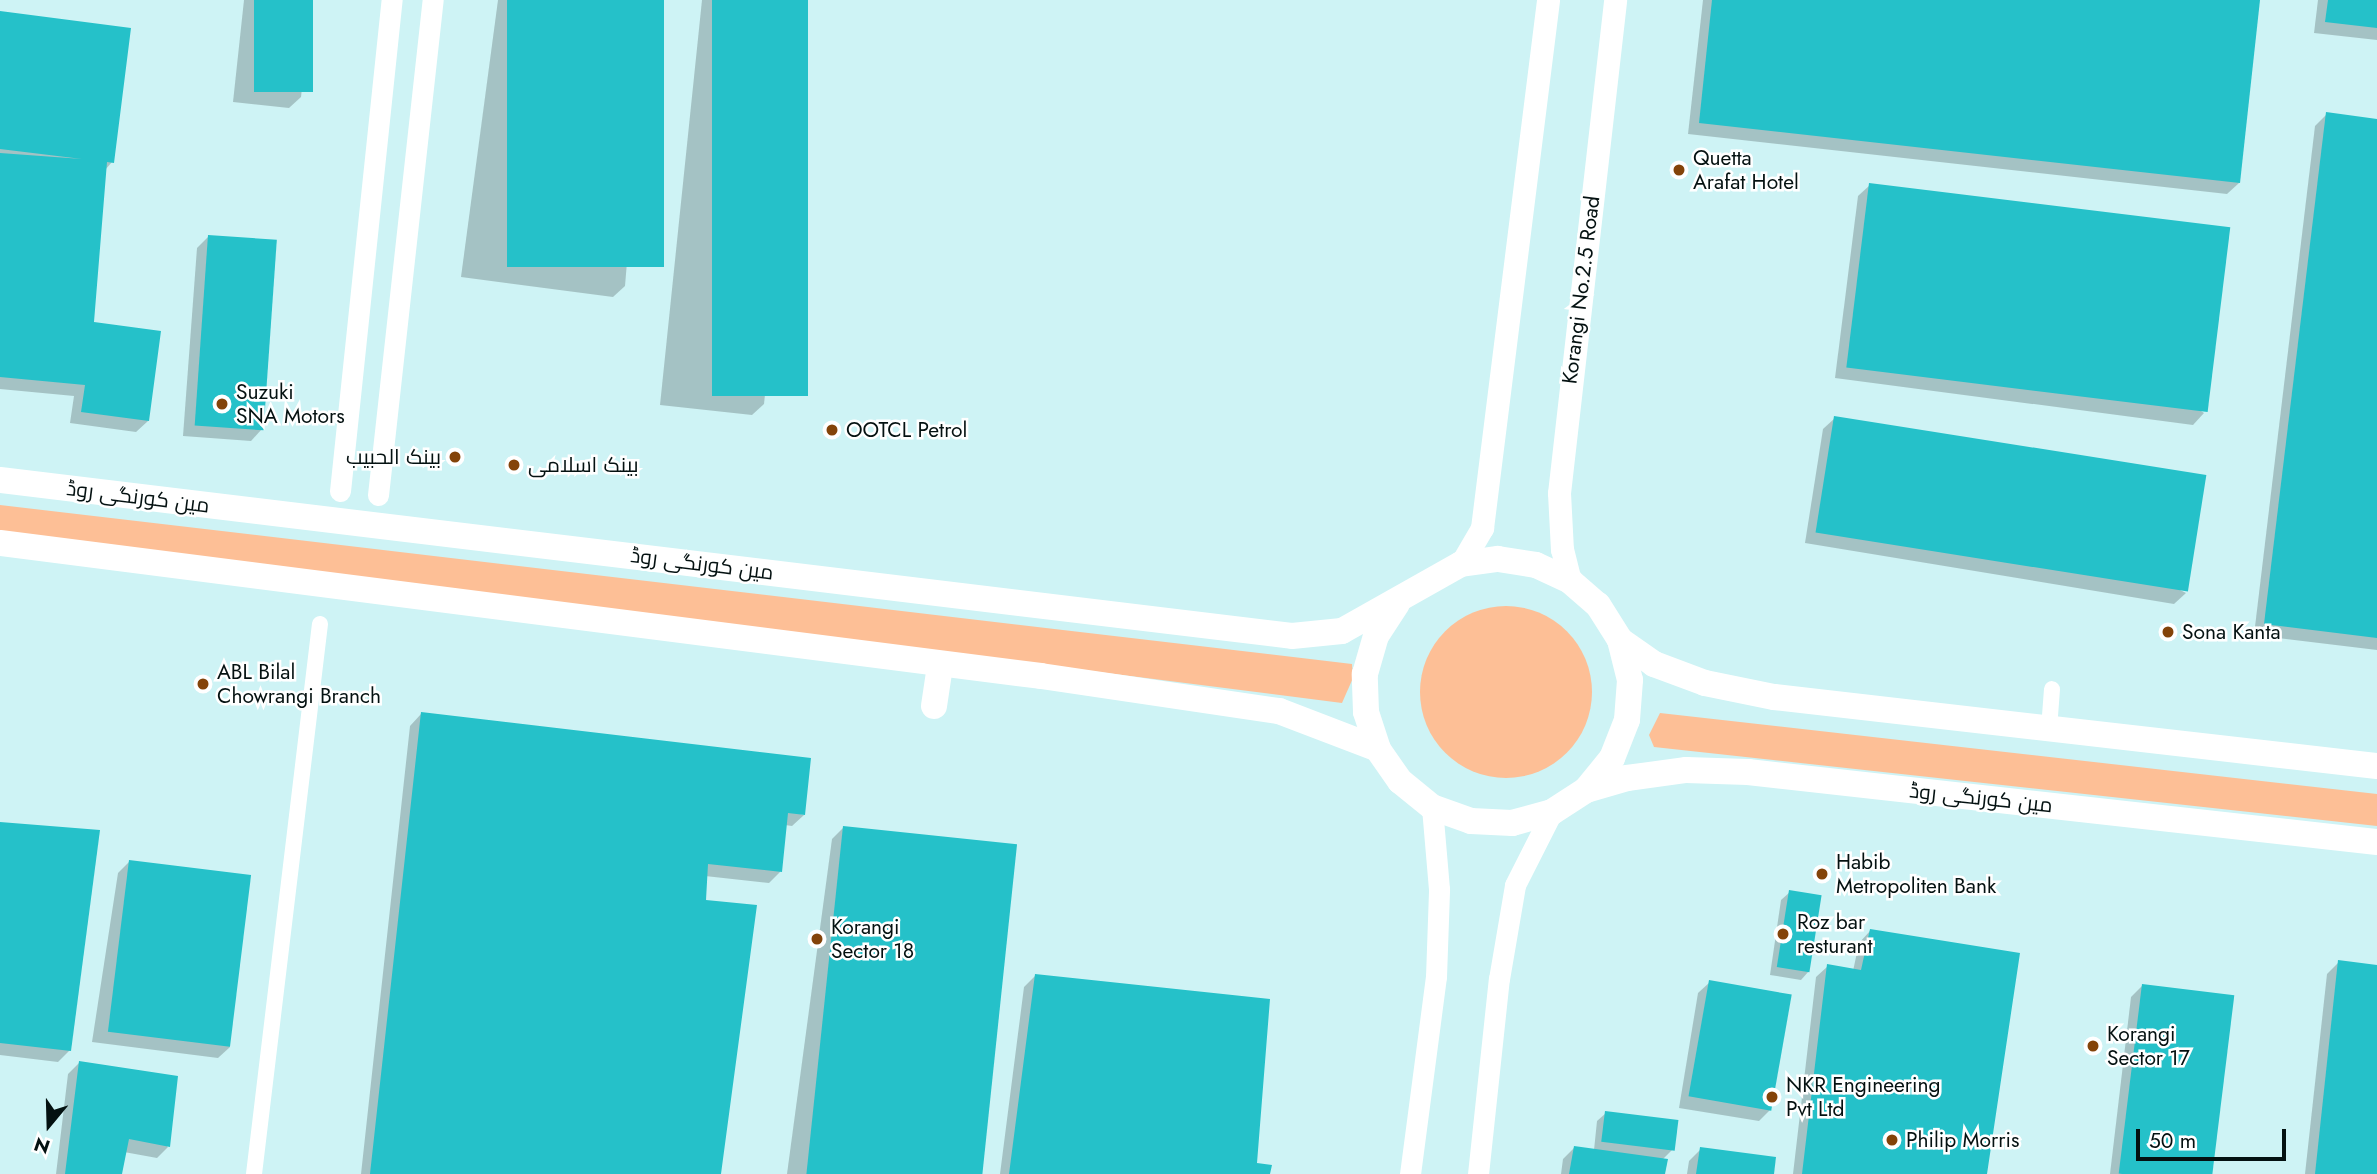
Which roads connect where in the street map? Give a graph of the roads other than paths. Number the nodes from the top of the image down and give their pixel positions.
1 (391, 0) edge
2 (433, 0) edge
3 (1548, 0) edge
4 (1615, 0) edge
5 (0, 480) edge
6 (340, 491) dead end
7 (378, 495) dead end
8 (0, 543) edge
9 (1461, 564) junction
10 (1570, 580) junction
11 (1397, 604) junction
12 (320, 624) dead end
13 (1620, 640) junction
14 (940, 666) junction
15 (2052, 689) dead end
16 (934, 706) dead end
17 (2049, 729) junction
18 (1378, 749) junction
19 (2377, 766) edge
20 (1586, 790) junction
21 (1432, 807) junction
22 (1552, 812) junction
23 (2377, 842) edge
24 (254, 1174) edge
25 (1410, 1174) edge
26 (1478, 1174) edge

1 - 6 street
2 - 7 street
3 - 9 main road
4 - 10 main road, Korangi No.2.5 Road
5 - 11 main road, مین کورنگی روڈ
8 - 14 main road
9 - 10 main road
9 - 11 main road, مین کورنگی روڈ
10 - 13 main road
11 - 18 main road
12 - 24 street
13 - 17 main road
13 - 20 main road
14 - 16 main road
14 - 18 main road
15 - 17 street
17 - 19 main road
18 - 21 main road
20 - 22 main road
20 - 23 main road, مین کورنگی روڈ
21 - 22 main road
21 - 25 street
22 - 26 street

